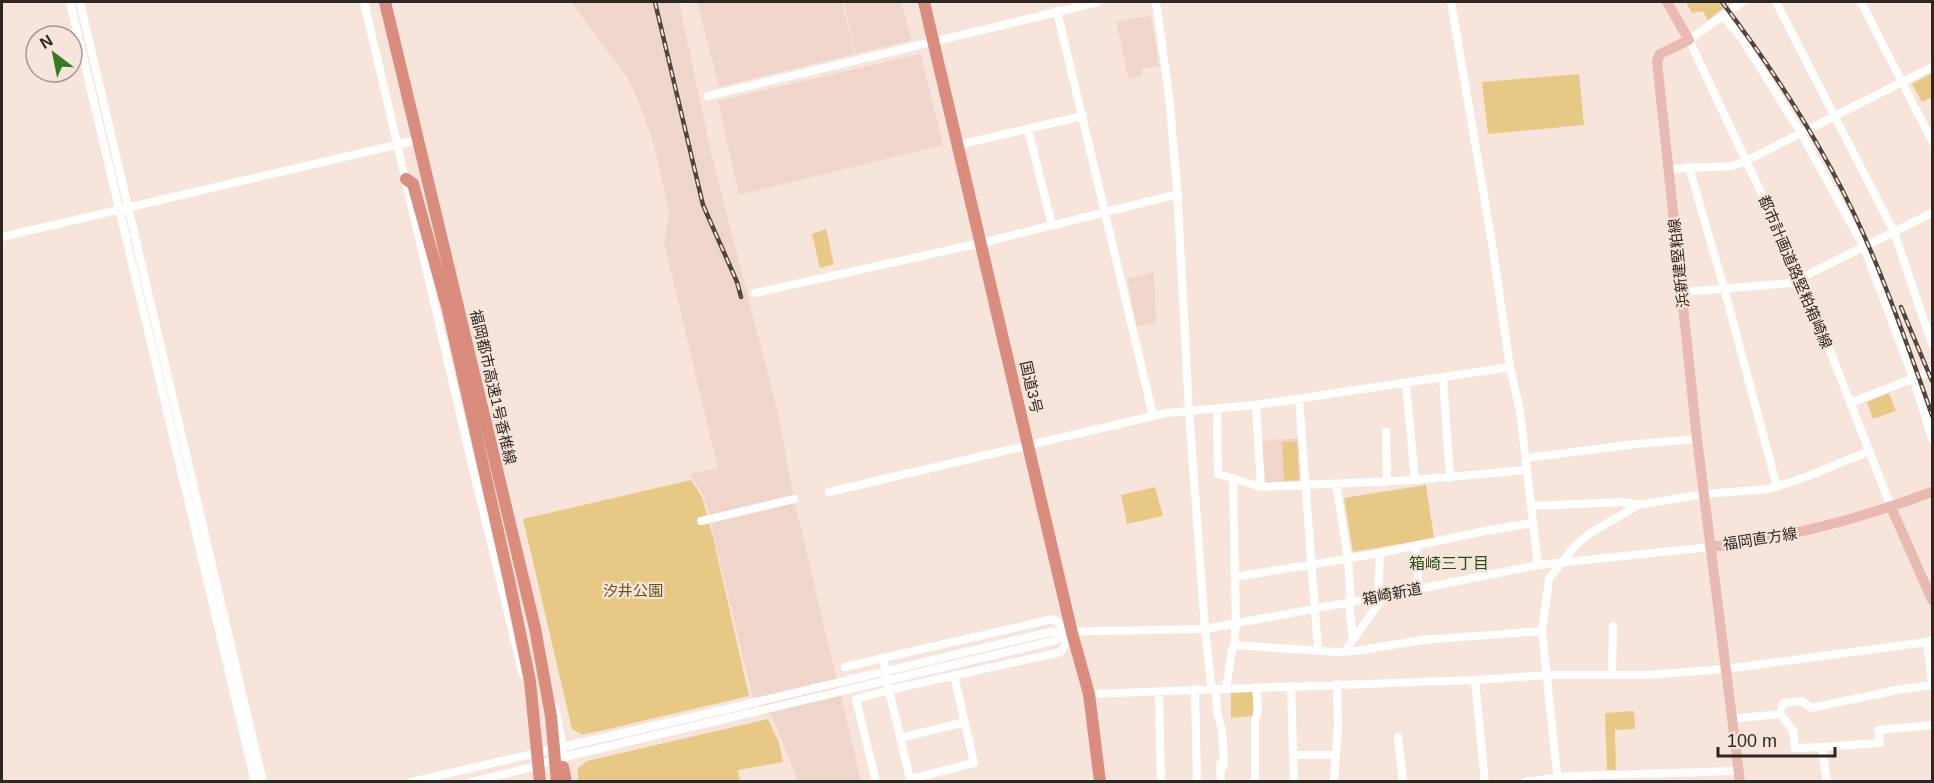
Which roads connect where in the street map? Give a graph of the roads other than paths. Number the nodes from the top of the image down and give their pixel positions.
1 (70, 2) edge
2 (80, 2) edge
3 (364, 2) edge
4 (385, 2) edge
5 (924, 2) edge
6 (1098, 2) edge
7 (1156, 2) edge
8 (1451, 2) edge
9 (1667, 2) edge
10 (1739, 2) edge
11 (1776, 2) edge
12 (1861, 2) edge
13 (1057, 11) junction
14 (1722, 16) junction
15 (1689, 40) junction
16 (933, 42) junction
17 (1932, 67) edge
18 (1902, 82) junction
19 (708, 96) dead end
20 (1083, 116) junction
21 (1834, 116) junction
22 (1028, 129) junction
23 (1801, 133) junction
24 (421, 139) junction
25 (1932, 141) edge
26 (397, 143) junction
27 (958, 145) junction
28 (1746, 161) junction
29 (1689, 167) junction
30 (1669, 169) junction
31 (406, 179) junction
32 (1178, 194) junction
33 (123, 208) junction
34 (1106, 212) junction
35 (1932, 213) edge
36 (1052, 225) junction
37 (1894, 232) junction
38 (2, 237) edge
39 (981, 243) junction
40 (1864, 247) junction
41 (1802, 279) junction
42 (1724, 288) junction
43 (1682, 292) junction
44 (755, 293) dead end
45 (1932, 344) edge
46 (1510, 367) junction
47 (1932, 371) edge
48 (1443, 377) junction
49 (1914, 380) junction
50 (1406, 382) junction
51 (1299, 399) junction
52 (1850, 403) junction
53 (1256, 405) junction
54 (1217, 409) junction
55 (1189, 411) junction
56 (1153, 415) junction
57 (1386, 432) dead end
58 (1697, 439) junction
59 (1932, 439) edge
60 (1030, 446) junction
61 (1870, 451) junction
62 (1526, 458) junction
63 (1527, 470) junction
64 (1233, 478) junction
65 (1450, 478) junction
66 (1415, 480) junction
67 (1387, 482) junction
68 (1336, 484) junction
69 (1305, 486) junction
70 (1261, 487) junction
71 (1777, 487) junction
72 (829, 492) dead end
73 (1932, 492) edge
74 (1704, 494) junction
75 (794, 499) dead end
76 (1638, 505) junction
77 (1532, 506) junction
78 (1891, 507) junction
79 (701, 521) dead end
80 (1533, 523) junction
81 (1416, 547) junction
82 (1710, 547) junction
83 (1380, 554) junction
84 (1348, 559) junction
85 (1564, 561) junction
86 (1310, 564) junction
87 (1538, 565) junction
88 (1235, 577) junction
89 (1419, 589) junction
90 (1381, 597) junction
91 (1932, 600) edge
92 (1350, 603) junction
93 (1313, 609) junction
94 (1236, 623) junction
95 (1613, 626) dead end
96 (1205, 629) junction
97 (1542, 631) junction
98 (1072, 633) junction
99 (1353, 640) junction
100 (1930, 641) edge
101 (1234, 645) junction
102 (1318, 650) junction
103 (1345, 651) junction
104 (883, 658) junction
105 (845, 667) dead end
106 (1725, 669) junction
107 (954, 675) junction
108 (1548, 675) junction
109 (1612, 675) junction
110 (1475, 680) junction
111 (1337, 684) junction
112 (1932, 684) edge
113 (1291, 686) junction
114 (1256, 687) junction
115 (1226, 688) junction
116 (1195, 689) junction
117 (1213, 689) junction
118 (889, 690) junction
119 (1159, 691) junction
120 (1089, 694) junction
121 (1780, 714) junction
122 (1731, 719) junction
123 (699, 721) junction
124 (965, 723) junction
125 (1932, 724) edge
126 (1398, 737) dead end
127 (900, 738) junction
128 (563, 747) junction
129 (1822, 747) junction
130 (540, 752) junction
131 (1293, 755) junction
132 (1336, 755) junction
133 (564, 762) junction
134 (542, 764) junction
135 (1739, 776) edge
136 (1558, 779) edge
137 (255, 782) edge
138 (263, 782) edge
139 (411, 782) edge
140 (471, 782) edge
141 (542, 782) edge
142 (550, 782) edge
143 (559, 782) edge
144 (566, 782) edge
145 (876, 782) edge
146 (1100, 782) edge
147 (1161, 782) edge
148 (1197, 782) edge
149 (1221, 782) edge
150 (1255, 782) edge
151 (1294, 782) edge
152 (1334, 782) edge
153 (1403, 782) edge
154 (1485, 782) edge
155 (1525, 782) edge
156 (1827, 782) edge

1 - 33 street
2 - 33 street
3 - 26 street
4 - 24 street
4 - 142 highway, 福岡都市高速1号香椎線
4 - 143 highway, 福岡都市高速1号香椎線
5 - 16 highway, 国道3号
6 - 13 street
7 - 32 street
8 - 46 street
9 - 15 main road
10 - 14 street
11 - 21 street
12 - 18 street
13 - 16 street
13 - 20 street
14 - 15 street
14 - 23 street
15 - 28 street, 都市計画道路堅粕箱崎線
15 - 30 main road, 浜新建堅粕線
16 - 19 street
16 - 27 highway, 国道3号
17 - 18 street
18 - 21 street
18 - 25 street
20 - 22 street
20 - 34 street
21 - 23 street
21 - 37 street
22 - 27 street
22 - 36 street
23 - 28 street
23 - 40 street
24 - 26 street
24 - 128 street
26 - 31 street
26 - 33 street
27 - 39 highway, 国道3号
28 - 29 street
28 - 41 street, 都市計画道路堅粕箱崎線
29 - 30 street
29 - 42 street
30 - 43 main road, 浜新建堅粕線
31 - 130 street
31 - 141 highway
32 - 34 street
32 - 55 street
33 - 38 street
33 - 137 street
33 - 138 street
34 - 36 street
34 - 56 street
35 - 37 street
36 - 39 street
37 - 40 street
37 - 45 street
39 - 44 street
39 - 60 highway, 国道3号
40 - 41 street
40 - 49 street
41 - 42 street
41 - 52 street, 都市計画道路堅粕箱崎線
42 - 43 street
42 - 71 street
43 - 58 main road, 浜新建堅粕線
46 - 48 street
46 - 62 street
47 - 49 street
48 - 50 street
48 - 65 street
49 - 52 street
49 - 59 street
50 - 51 street
50 - 66 street
51 - 53 street
51 - 69 street
52 - 61 street, 都市計画道路堅粕箱崎線
53 - 54 street
53 - 70 street
54 - 55 street
54 - 64 street
55 - 56 street
55 - 96 street
56 - 60 street
57 - 67 street
58 - 62 street
58 - 74 main road, 浜新建堅粕線
60 - 72 street
60 - 98 highway, 国道3号
61 - 71 street
61 - 78 street, 都市計画道路堅粕箱崎線
62 - 63 street
63 - 65 street
63 - 77 street
64 - 70 street
64 - 88 street
65 - 66 street
66 - 67 street
67 - 68 street
68 - 69 street
68 - 84 street
69 - 70 street
69 - 86 street
71 - 74 street
73 - 78 main road, 福岡直方線
74 - 76 street
74 - 82 main road, 浜新建堅粕線
75 - 79 street
76 - 77 street
76 - 85 street
77 - 80 street
78 - 82 main road, 福岡直方線
78 - 91 main road
80 - 81 street
80 - 87 street
81 - 83 street
81 - 89 street
82 - 85 street, 箱崎新道
82 - 106 main road, 福岡直方線
83 - 84 street
83 - 90 street
84 - 86 street
84 - 92 street
85 - 87 street, 箱崎新道
85 - 97 street
86 - 88 street
86 - 93 street
87 - 89 street, 箱崎新道
88 - 94 street
89 - 90 street, 箱崎新道
90 - 92 street, 箱崎新道
90 - 99 street
92 - 93 street, 箱崎新道
92 - 99 street
93 - 94 street, 箱崎新道
93 - 102 street
94 - 96 street, 箱崎新道
94 - 101 street
95 - 109 street
96 - 98 street, 箱崎新道
96 - 117 street
97 - 103 street
97 - 108 street
98 - 104 street
98 - 107 street
98 - 120 highway, 国道3号
98 - 123 street, 箱崎新道
99 - 103 street
100 - 106 street
100 - 112 street
101 - 102 street
101 - 115 street
102 - 103 street
104 - 105 street
104 - 118 street
106 - 109 street
106 - 122 main road, 福岡直方線
107 - 118 street
107 - 124 street
108 - 109 street
108 - 110 street
108 - 136 street
110 - 111 street
110 - 154 street
111 - 113 street
111 - 132 street
112 - 121 street
113 - 114 street
113 - 131 street
114 - 115 street
114 - 150 street
115 - 117 street
116 - 117 street
116 - 119 street
116 - 148 street
117 - 149 street
118 - 127 street
118 - 145 street
119 - 120 street
119 - 147 street
120 - 146 highway, 国道3号
121 - 122 street
121 - 129 street
122 - 135 main road, 福岡直方線
123 - 128 street
123 - 133 street
124 - 127 street
124 - 127 street
125 - 129 street
126 - 153 street
128 - 130 street
128 - 133 street
129 - 156 street
130 - 134 street
130 - 139 street
131 - 132 street
131 - 151 street
132 - 152 street
133 - 134 street
133 - 143 street
133 - 144 highway
134 - 140 street
134 - 141 street
135 - 136 street
136 - 155 street

